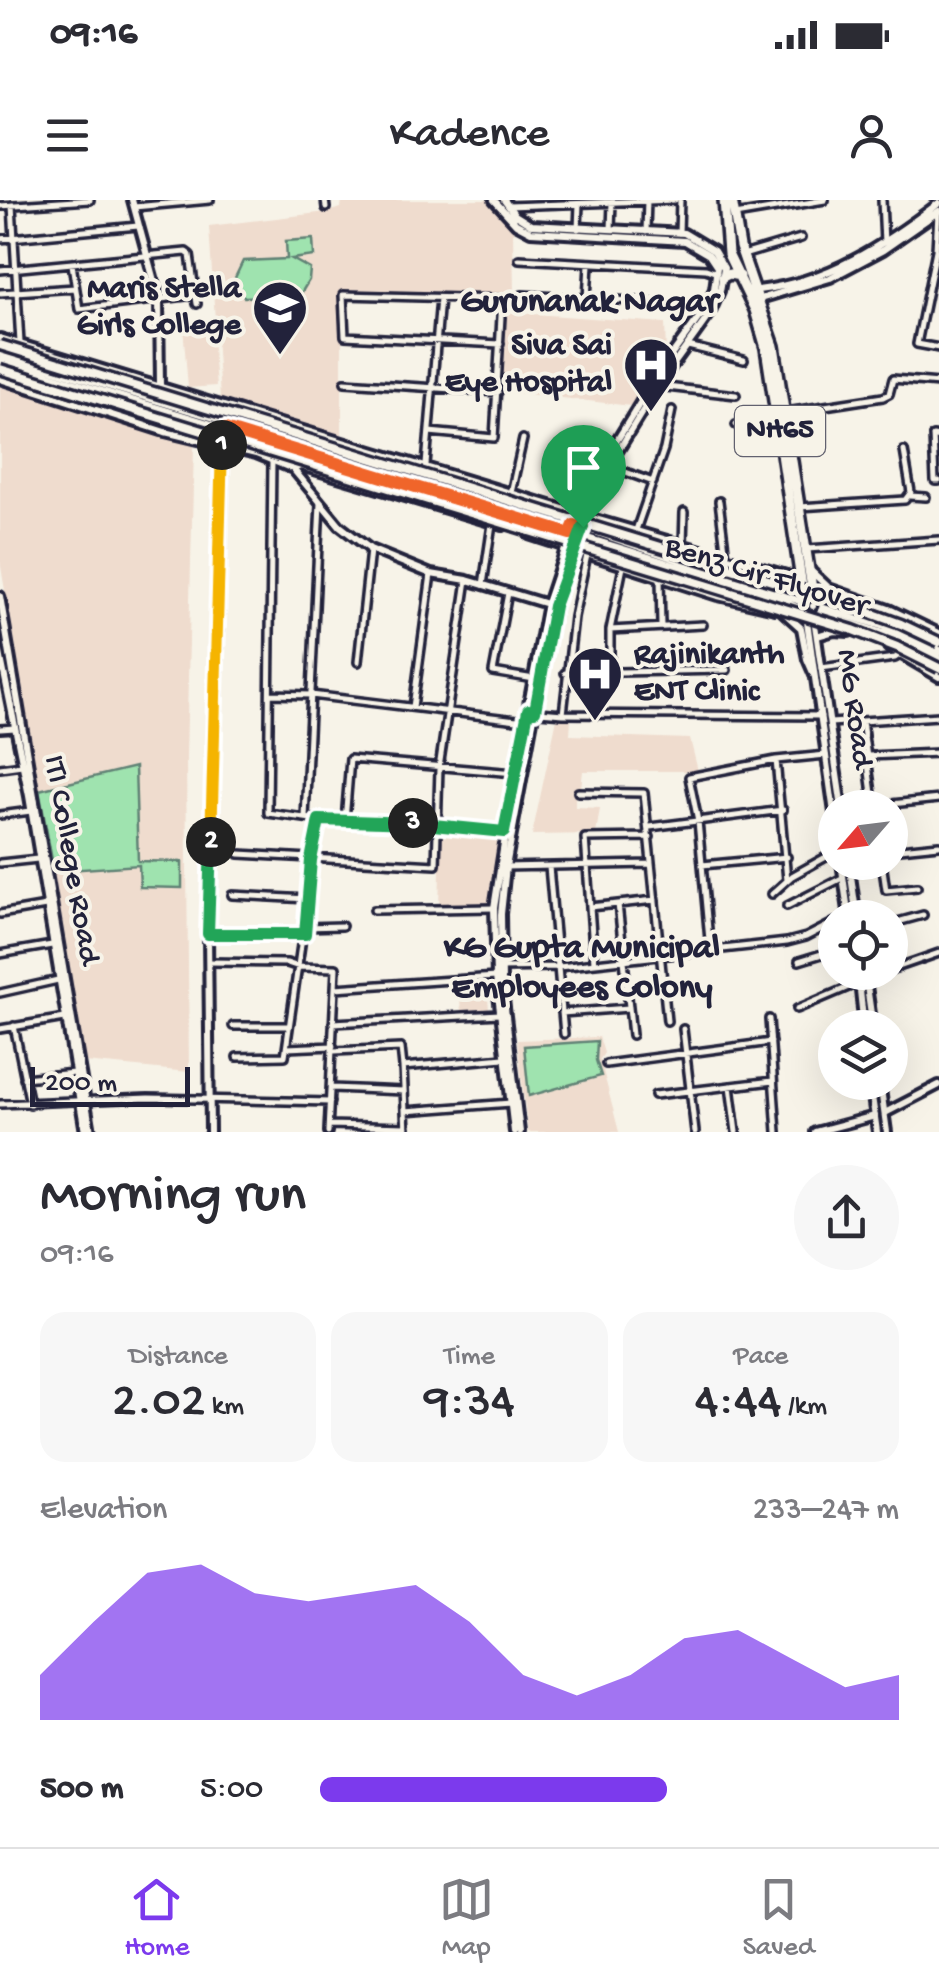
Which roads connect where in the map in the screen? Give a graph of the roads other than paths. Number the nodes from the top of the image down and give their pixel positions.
1 (90, 200) edge
2 (210, 200) edge
3 (647, 200) edge
4 (677, 200) edge
5 (724, 200) edge
6 (732, 200) edge
7 (825, 200) edge
8 (882, 200) edge
9 (612, 202) edge
10 (501, 203) edge
11 (133, 204) edge
12 (578, 204) junction
13 (12, 205) junction
14 (0, 206) edge
15 (938, 207) edge
16 (734, 215) junction
17 (138, 226) junction
18 (578, 229) junction
19 (610, 230) junction
20 (646, 232) junction
21 (678, 233) junction
22 (0, 238) edge
23 (14, 238) junction
24 (801, 238) dead end
25 (884, 243) junction
26 (727, 245) junction
27 (712, 249) junction
28 (938, 251) edge
29 (743, 255) junction
30 (147, 256) junction
31 (519, 259) dead end
32 (72, 264) junction
33 (589, 264) junction
34 (720, 269) junction
35 (0, 270) edge
36 (16, 270) junction
37 (740, 276) junction
38 (75, 288) junction
39 (17, 292) junction
40 (0, 293) edge
41 (759, 294) junction
42 (196, 295) junction
43 (522, 296) dead end
44 (440, 298) junction
45 (159, 299) junction
46 (587, 299) junction
47 (197, 304) dead end
48 (706, 305) junction
49 (0, 342) edge
50 (435, 342) junction
51 (20, 343) junction
52 (500, 344) junction
53 (688, 346) junction
54 (939, 348) edge
55 (0, 353) edge
56 (744, 360) dead end
57 (0, 361) edge
58 (0, 370) edge
59 (775, 374) junction
60 (0, 379) edge
61 (345, 382) dead end
62 (939, 383) edge
63 (160, 386) junction
64 (658, 386) junction
65 (433, 387) junction
66 (498, 392) junction
67 (736, 395) dead end
68 (159, 400) junction
69 (672, 410) dead end
70 (786, 412) junction
71 (769, 420) dead end
72 (736, 424) dead end
73 (225, 429) junction
74 (429, 432) junction
75 (939, 437) edge
76 (523, 438) dead end
77 (222, 444) junction
78 (904, 451) dead end
79 (272, 460) junction
80 (426, 466) junction
81 (609, 466) junction
82 (292, 469) junction
83 (939, 481) edge
84 (653, 482) junction
85 (512, 493) junction
86 (910, 496) junction
87 (926, 498) dead end
88 (719, 501) dead end
89 (320, 504) junction
90 (800, 507) junction
91 (684, 512) dead end
92 (584, 516) junction
93 (492, 524) junction
94 (579, 526) junction
95 (635, 533) junction
96 (574, 536) junction
97 (939, 540) edge
98 (682, 544) junction
99 (570, 548) junction
100 (805, 549) junction
101 (370, 550) junction
102 (587, 555) junction
103 (726, 556) junction
104 (623, 567) junction
105 (804, 567) junction
106 (431, 574) junction
107 (790, 576) junction
108 (660, 577) junction
109 (467, 580) junction
110 (483, 585) junction
111 (770, 588) junction
112 (508, 592) junction
113 (0, 596) edge
114 (854, 597) junction
115 (774, 598) junction
116 (547, 604) junction
117 (811, 607) junction
118 (782, 610) junction
119 (864, 619) junction
120 (703, 626) dead end
121 (661, 627) junction
122 (610, 630) junction
123 (939, 633) edge
124 (817, 636) junction
125 (939, 642) edge
126 (939, 652) edge
127 (0, 654) edge
128 (901, 654) junction
129 (939, 660) edge
130 (358, 662) dead end
131 (821, 668) junction
132 (939, 668) edge
133 (728, 670) dead end
134 (610, 671) junction
135 (566, 673) junction
136 (815, 676) junction
137 (939, 677) edge
138 (534, 679) junction
139 (270, 694) junction
140 (311, 694) junction
141 (413, 706) junction
142 (448, 710) junction
143 (532, 711) junction
144 (562, 714) junction
145 (821, 716) junction
146 (939, 716) edge
147 (862, 720) junction
148 (526, 721) junction
149 (830, 723) junction
150 (15, 728) junction
151 (0, 730) edge
152 (939, 754) edge
153 (826, 755) junction
154 (868, 756) junction
155 (776, 760) junction
156 (22, 765) junction
157 (0, 768) edge
158 (439, 768) junction
159 (515, 774) junction
160 (833, 790) edge
161 (835, 790) edge
162 (872, 790) edge
163 (578, 792) dead end
164 (939, 799) edge
165 (908, 802) edge
166 (783, 810) junction
167 (31, 811) junction
168 (0, 815) edge
169 (305, 818) junction
170 (319, 820) junction
171 (345, 821) junction
172 (698, 822) junction
173 (437, 824) junction
174 (650, 827) junction
175 (504, 832) junction
176 (650, 837) junction
177 (939, 845) edge
178 (908, 848) edge
179 (240, 854) dead end
180 (787, 857) junction
181 (38, 859) junction
182 (311, 860) junction
183 (818, 862) edge
184 (0, 863) edge
185 (651, 864) junction
186 (702, 865) junction
187 (587, 866) junction
188 (502, 867) junction
189 (549, 867) junction
190 (788, 880) junction
191 (838, 880) edge
192 (885, 880) edge
193 (917, 887) dead end
194 (772, 894) dead end
195 (232, 895) dead end
196 (308, 899) junction
197 (655, 900) junction
198 (618, 904) junction
199 (49, 905) junction
200 (787, 906) dead end
201 (590, 907) junction
202 (494, 908) junction
203 (374, 910) dead end
204 (0, 914) edge
205 (923, 915) dead end
206 (908, 919) edge
207 (342, 926) dead end
208 (818, 929) edge
209 (305, 930) junction
210 (208, 934) junction
211 (52, 944) junction
212 (710, 951) junction
213 (939, 953) edge
214 (0, 954) edge
215 (660, 956) junction
216 (818, 956) edge
217 (624, 960) junction
218 (208, 962) junction
219 (594, 962) junction
220 (799, 962) dead end
221 (908, 964) edge
222 (559, 967) junction
223 (299, 968) junction
224 (499, 968) junction
225 (496, 977) junction
226 (58, 980) junction
227 (335, 988) junction
228 (835, 990) edge
229 (0, 992) edge
230 (629, 1008) junction
231 (797, 1010) dead end
232 (562, 1012) junction
233 (500, 1014) junction
234 (65, 1018) junction
235 (769, 1020) dead end
236 (667, 1022) dead end
237 (333, 1023) junction
238 (14, 1026) junction
239 (233, 1026) dead end
240 (289, 1026) junction
241 (0, 1028) edge
242 (683, 1030) dead end
243 (564, 1034) dead end
244 (632, 1035) dead end
245 (771, 1042) junction
246 (287, 1048) junction
247 (333, 1048) junction
248 (686, 1054) junction
249 (237, 1057) dead end
250 (504, 1058) junction
251 (606, 1064) dead end
252 (403, 1067) junction
253 (74, 1072) junction
254 (24, 1078) junction
255 (773, 1081) junction
256 (939, 1085) edge
257 (730, 1086) junction
258 (331, 1088) junction
259 (404, 1091) junction
260 (690, 1091) junction
261 (655, 1096) dead end
262 (83, 1099) junction
263 (209, 1100) junction
264 (873, 1100) edge
265 (883, 1100) edge
266 (330, 1102) junction
267 (513, 1102) junction
268 (0, 1104) edge
269 (30, 1104) junction
270 (404, 1111) junction
271 (885, 1112) junction
272 (875, 1116) junction
273 (328, 1128) edge
274 (406, 1129) edge
275 (88, 1132) edge
276 (210, 1132) edge
277 (517, 1132) edge
278 (695, 1132) edge
279 (736, 1132) edge
280 (776, 1132) edge
281 (818, 1132) edge
282 (877, 1132) edge
283 (887, 1132) edge

1 - 13 street
2 - 11 street
3 - 4 street
3 - 9 street
3 - 20 street
4 - 21 street
5 - 26 highway, NH65
6 - 16 highway, NH65
7 - 16 street
8 - 25 street
9 - 12 street
9 - 19 street
10 - 12 street
10 - 18 street
10 - 34 street
11 - 17 street
12 - 18 street
13 - 14 street
13 - 23 street
15 - 25 street
15 - 28 street
15 - 41 street
16 - 29 highway, NH65
17 - 23 street
17 - 30 street
18 - 19 street
19 - 20 street
20 - 21 street
21 - 27 street
22 - 23 street
23 - 36 street
24 - 29 street
25 - 41 street
26 - 27 highway
26 - 37 highway, NH65
27 - 34 street
28 - 54 street
29 - 41 highway, NH65
30 - 32 street
30 - 42 street
30 - 45 street
31 - 33 street
32 - 36 street
32 - 38 street
33 - 34 street
33 - 46 street
34 - 37 highway
34 - 48 street
34 - 53 street
35 - 36 street
36 - 39 street
37 - 59 highway, NH65
38 - 39 street
38 - 45 street
39 - 40 street
39 - 51 street
41 - 59 highway, NH65
42 - 45 street
42 - 47 street
43 - 46 street
44 - 50 street
44 - 50 street
44 - 52 street
45 - 63 street
46 - 48 street
48 - 92 street
49 - 51 street
49 - 125 main road, Benz Cir Flyover, bridge
50 - 52 street
50 - 65 street
51 - 63 street
52 - 66 street
53 - 56 street
53 - 64 street
55 - 68 main road
57 - 73 main road
58 - 132 main road, Benz Cir Flyover, bridge
59 - 70 highway, NH65
59 - 105 highway, NH65
60 - 77 street
61 - 65 street
62 - 70 street
63 - 68 street
63 - 80 street
64 - 67 street
64 - 81 street
65 - 66 street
65 - 74 street
66 - 74 street
68 - 94 main road
69 - 84 street
70 - 90 highway, NH65
71 - 72 street
73 - 77 street
73 - 96 main road
74 - 80 street
75 - 83 street
76 - 85 street
77 - 79 street
77 - 210 street
78 - 86 street
79 - 82 street
79 - 139 street
80 - 85 street
81 - 84 street
81 - 92 street
82 - 89 street
82 - 93 street
84 - 95 street
85 - 92 street
86 - 87 street
86 - 90 street
88 - 103 street
89 - 101 street
89 - 140 street
90 - 100 highway, NH65
91 - 98 street
92 - 94 street
92 - 95 street
93 - 99 street
93 - 110 street
94 - 96 street
94 - 111 main road
95 - 98 street
96 - 99 street
96 - 115 main road
97 - 100 street
98 - 103 street
99 - 102 street
99 - 116 street
99 - 143 street
100 - 105 highway, NH65
101 - 106 street
101 - 130 street
102 - 104 street
102 - 135 street
103 - 107 street
104 - 108 street
104 - 122 street
105 - 107 street
105 - 114 street
105 - 117 highway, NH65
106 - 109 street
106 - 141 street
107 - 111 street
108 - 118 street
108 - 121 street
109 - 110 street
109 - 142 street
110 - 112 street
111 - 117 main road
112 - 116 street
112 - 138 street
113 - 199 street, ITI College Road
114 - 119 street
114 - 123 street
115 - 117 main road
115 - 118 street
116 - 138 street
117 - 119 highway
117 - 124 street, MG Road
117 - 129 highway
117 - 136 street, MG Road
118 - 136 street
119 - 126 highway
120 - 121 street
121 - 122 street
122 - 134 street
124 - 128 street
124 - 131 street, MG Road
127 - 150 street, ITI College Road
128 - 131 street
128 - 137 street
131 - 149 street, MG Road
133 - 134 street
134 - 135 street
135 - 144 street
136 - 145 street, MG Road
138 - 143 street
139 - 140 street
139 - 169 street
140 - 141 street
140 - 169 street
141 - 142 street
142 - 148 street
142 - 158 street
143 - 144 street
143 - 148 street
143 - 188 street
144 - 145 street
145 - 153 street, MG Road
146 - 147 street
147 - 149 street
147 - 154 street
148 - 159 street
149 - 161 street, MG Road
150 - 151 street
150 - 156 street, ITI College Road
152 - 154 street
153 - 155 street
153 - 160 street, MG Road
154 - 162 street
155 - 166 street
155 - 172 street
156 - 157 street
156 - 167 street, ITI College Road
158 - 159 street
158 - 171 street
158 - 173 street
159 - 175 street
163 - 174 street
164 - 165 street
166 - 172 street
166 - 180 street
167 - 168 street
167 - 181 street, ITI College Road
169 - 170 street
170 - 171 street
170 - 182 street
171 - 173 street
172 - 174 street
172 - 186 street
173 - 175 street
173 - 182 street
174 - 176 street
175 - 188 street
176 - 185 street
176 - 187 street
177 - 178 street
179 - 182 street
180 - 186 street
180 - 190 street
181 - 184 street
181 - 199 street, ITI College Road
182 - 196 street
183 - 190 street
185 - 187 street
185 - 197 street
186 - 212 street
187 - 189 street
187 - 201 street
188 - 189 street
188 - 202 street
188 - 224 street
189 - 222 street
190 - 194 street
191 - 200 street
192 - 193 street
195 - 196 street
196 - 209 street
197 - 198 street
197 - 215 street
198 - 201 street
198 - 217 street
199 - 204 street
199 - 211 street, ITI College Road
199 - 262 street, ITI College Road
201 - 219 street
202 - 203 street
202 - 224 street
205 - 206 street
207 - 209 street
208 - 212 street
209 - 210 street
209 - 223 street
210 - 218 street
211 - 214 street
211 - 226 street, ITI College Road
212 - 215 street
213 - 221 street
215 - 217 street
215 - 236 street
216 - 220 street
217 - 219 street
217 - 230 street
218 - 223 street
218 - 263 street
219 - 222 street
222 - 224 street
222 - 232 street
223 - 227 street
223 - 240 street
224 - 225 street
224 - 267 street
225 - 227 street
225 - 233 street
226 - 229 street
226 - 234 street, ITI College Road
227 - 237 street
228 - 231 street
230 - 232 street
230 - 244 street
232 - 243 street
233 - 237 street
233 - 250 street
234 - 238 street
234 - 253 street, ITI College Road
235 - 245 street
237 - 247 street
238 - 241 street
238 - 254 street
239 - 240 street
240 - 246 street
242 - 248 street
245 - 248 street
245 - 255 street
246 - 247 street
246 - 249 street
247 - 252 street
247 - 258 street
248 - 251 street
248 - 260 street
250 - 252 street
250 - 267 street
252 - 259 street
253 - 254 street
253 - 262 street, ITI College Road
254 - 269 street
255 - 257 street
255 - 280 street
256 - 271 street
257 - 260 street
257 - 279 street
258 - 259 street
258 - 266 street
259 - 270 street
260 - 261 street
260 - 278 street
262 - 263 street
262 - 269 street
262 - 275 street, ITI College Road
263 - 266 street
263 - 276 street
264 - 272 street
265 - 271 street
266 - 273 street
267 - 270 street
267 - 277 street
268 - 269 street
270 - 274 street
271 - 272 street
271 - 283 street
272 - 281 street
272 - 282 street
273 - 274 street

